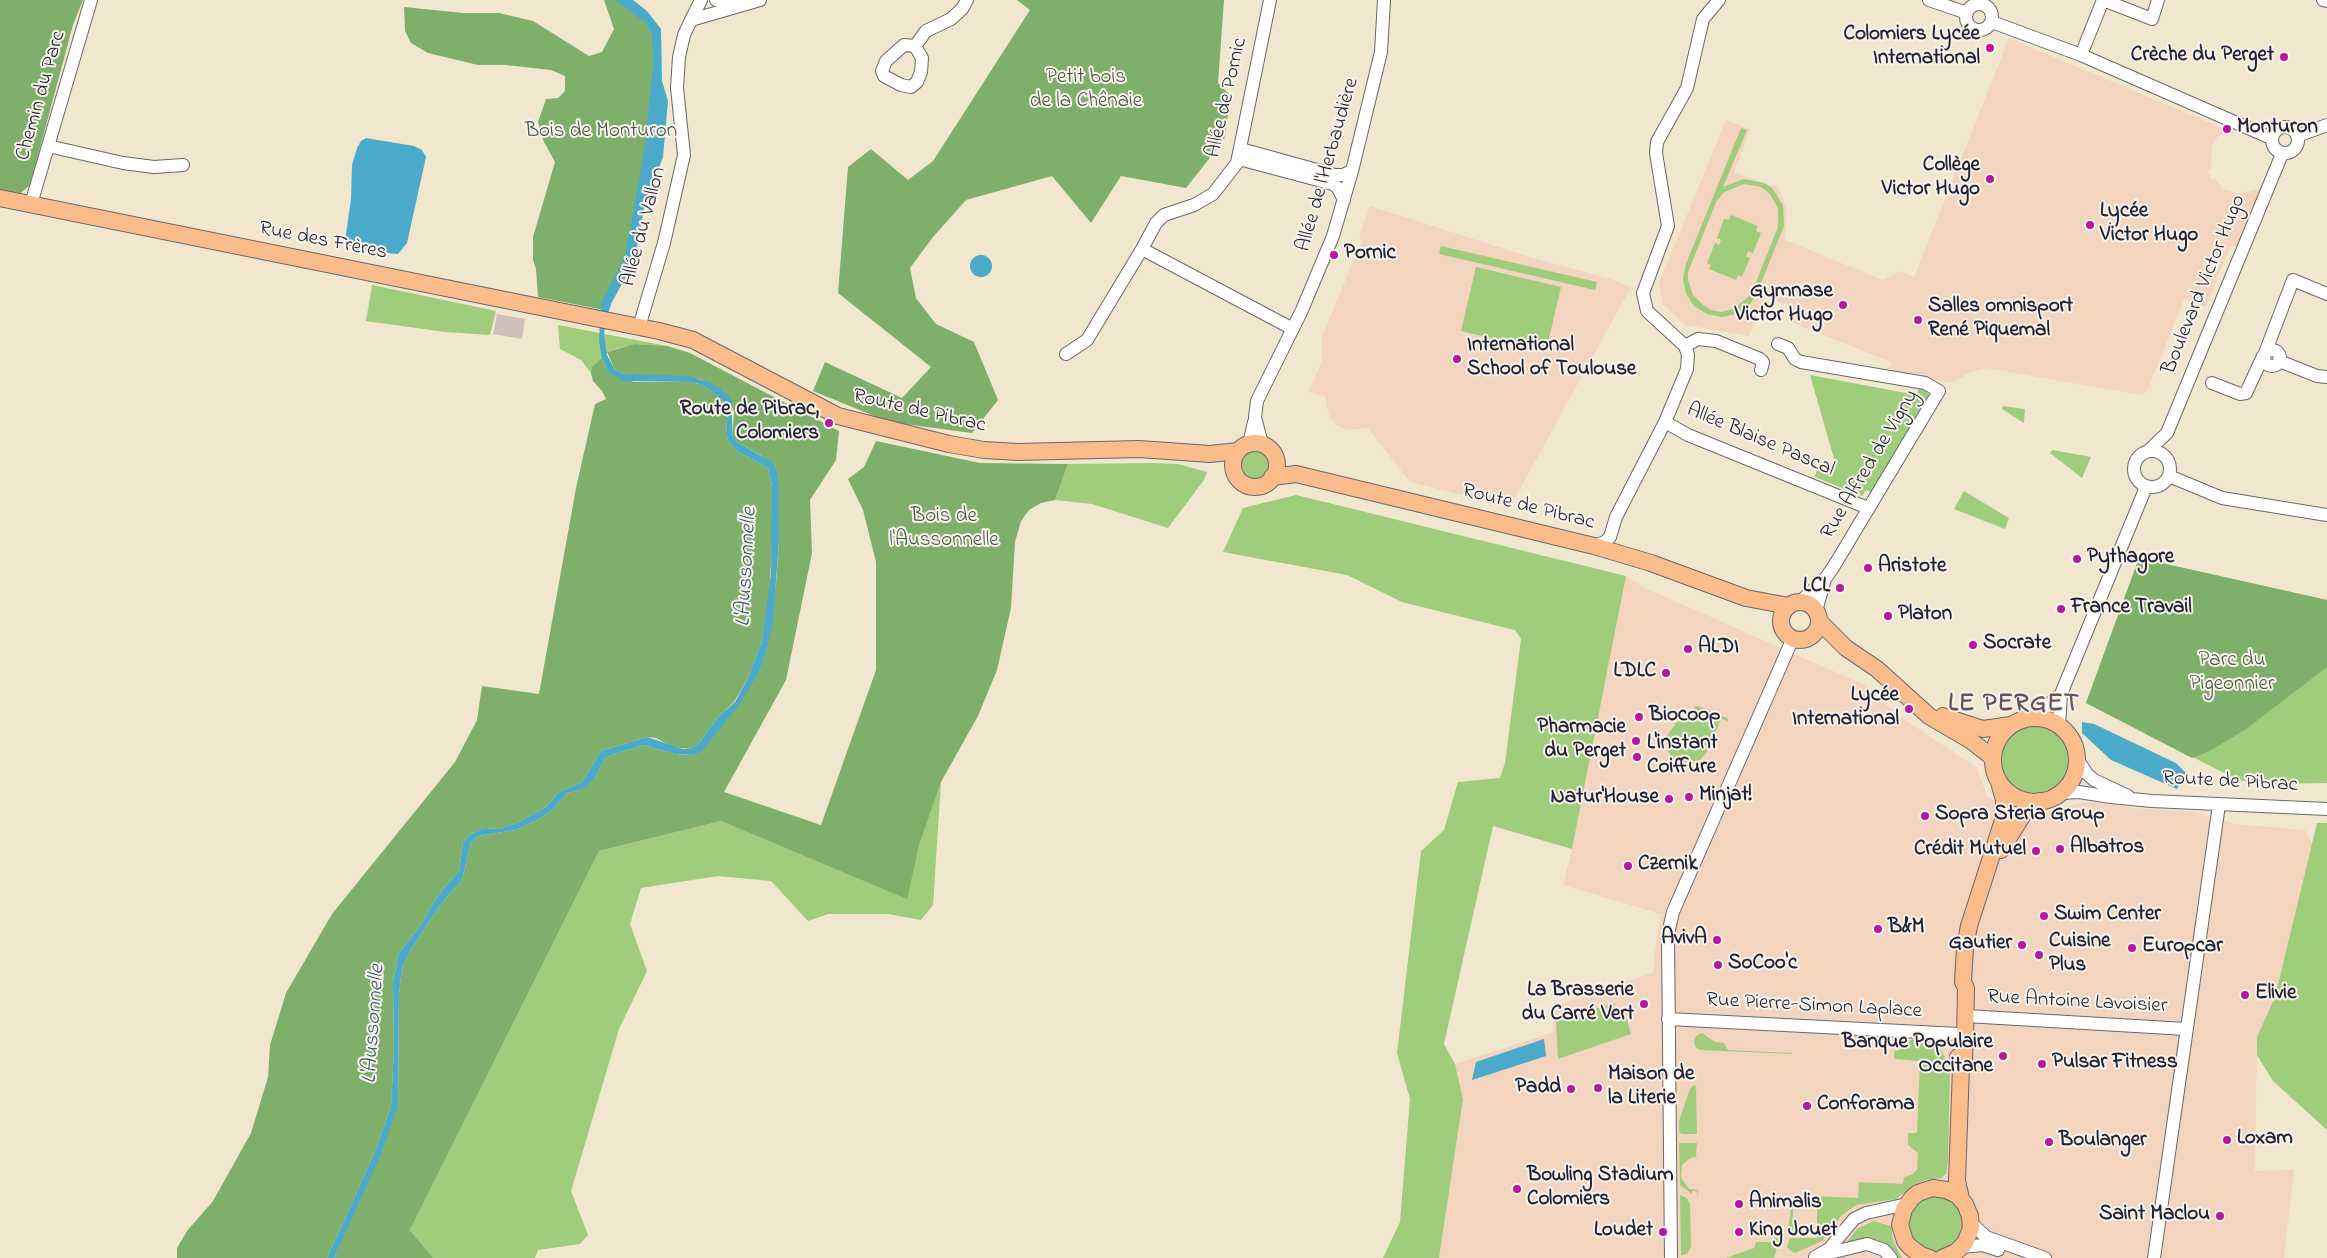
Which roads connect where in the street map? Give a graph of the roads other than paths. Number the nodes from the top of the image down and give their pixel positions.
1 (92, 0) edge
2 (701, 0) edge
3 (716, 0) edge
4 (967, 0) edge
5 (1270, 0) edge
6 (1384, 0) edge
7 (1719, 0) edge
8 (1929, 0) edge
9 (2103, 0) edge
10 (2158, 0) edge
11 (2323, 0) edge
12 (2327, 1) edge
13 (754, 2) edge
14 (1985, 2) edge
15 (1967, 13) junction
16 (691, 20) junction
17 (1992, 22) junction
18 (915, 46) dead end
19 (2081, 55) junction
20 (2327, 125) edge
21 (2297, 136) junction
22 (2271, 138) junction
23 (48, 146) junction
24 (1240, 154) junction
25 (2282, 154) junction
26 (183, 165) dead end
27 (1352, 171) junction
28 (0, 198) edge
29 (1344, 200) junction
30 (32, 204) junction
31 (1142, 249) junction
32 (2327, 294) edge
33 (638, 327) junction
34 (1293, 329) junction
35 (1778, 344) dead end
36 (1684, 346) junction
37 (1066, 354) dead end
38 (2264, 355) junction
39 (1761, 370) dead end
40 (2327, 377) edge
41 (2212, 383) dead end
42 (1665, 422) junction
43 (2167, 433) junction
44 (1250, 446) junction
45 (2148, 451) junction
46 (1210, 454) junction
47 (1275, 457) junction
48 (2167, 458) junction
49 (1233, 468) junction
50 (1296, 474) junction
51 (2170, 476) junction
52 (1272, 477) junction
53 (2146, 486) junction
54 (1868, 508) junction
55 (2327, 515) edge
56 (1594, 546) junction
57 (1825, 578) junction
58 (1746, 598) junction
59 (1795, 604) junction
60 (1818, 616) junction
61 (1782, 622) junction
62 (1800, 638) junction
63 (1846, 648) junction
64 (2061, 694) junction
65 (1924, 710) junction
66 (2032, 718) junction
67 (2010, 725) junction
68 (2059, 725) junction
69 (2076, 757) junction
70 (1993, 758) junction
71 (1999, 782) junction
72 (2060, 793) junction
73 (2132, 798) junction
74 (2039, 801) junction
75 (2219, 805) junction
76 (2327, 809) edge
77 (1981, 890) junction
78 (1963, 982) junction
79 (1966, 1016) junction
80 (1668, 1019) junction
81 (2186, 1029) junction
82 (1958, 1034) junction
83 (1961, 1067) junction
84 (1958, 1161) junction
85 (1941, 1189) junction
86 (1961, 1199) junction
87 (1907, 1204) junction
88 (1874, 1211) junction
89 (1971, 1223) junction
90 (1900, 1225) junction
91 (1962, 1247) junction
92 (1910, 1253) edge
93 (1813, 1257) edge
94 (1671, 1258) edge
95 (1891, 1258) edge
96 (1930, 1258) edge
97 (1942, 1258) edge
98 (2023, 1258) edge
99 (2045, 1258) edge
100 (2154, 1258) edge

1 - 23 street, Chemin du Parc
2 - 16 street, Allée du Vallon
3 - 13 street
4 - 18 street
5 - 24 street, Allée de Pornic
6 - 27 street, Allée de l'Herbaudière
7 - 36 street
8 - 15 street
9 - 10 street
9 - 19 street
11 - 12 street
13 - 16 street
14 - 15 street
14 - 17 street
15 - 17 street
16 - 33 street, Allée du Vallon
17 - 19 street
19 - 22 street
20 - 21 street
21 - 22 street
21 - 25 street
22 - 25 street
23 - 26 street
23 - 30 street, Chemin du Parc
24 - 27 street
24 - 29 street
24 - 31 street, Allée de Pornic
25 - 43 street, Boulevard Victor Hugo
27 - 29 street, Allée de l'Herbaudière
28 - 30 main road, Rue des Frères
29 - 34 street, Allée de l'Herbaudière
30 - 33 main road, Rue des Frères
31 - 34 street
31 - 37 street, Allée de Pornic
32 - 38 street
33 - 46 main road, Route de Pibrac
34 - 44 street, Allée de l'Herbaudière
35 - 54 street, Rue Alfred de Vigny
36 - 39 street
36 - 42 street
38 - 40 street
38 - 41 street
42 - 54 street, Allée Blaise Pascal
42 - 56 street
43 - 45 street, Boulevard Victor Hugo
43 - 48 street, Boulevard Victor Hugo
44 - 46 main road, Route de Pibrac
44 - 47 main road
44 - 49 main road
45 - 48 street
45 - 53 street
46 - 49 main road, Route de Pibrac
47 - 50 main road, Route de Pibrac
47 - 52 main road
48 - 51 street
49 - 52 main road
50 - 52 main road, Route de Pibrac
50 - 56 main road, Route de Pibrac
51 - 53 street
51 - 55 street
53 - 64 street
54 - 57 street, Rue Alfred de Vigny
56 - 58 main road, Route de Pibrac
57 - 59 street, Rue Alfred de Vigny
57 - 60 street, Rue Alfred de Vigny
58 - 59 main road, Route de Pibrac
58 - 61 main road, Route de Pibrac
59 - 60 main road
59 - 61 main road
60 - 62 main road
60 - 63 main road
61 - 62 main road
62 - 63 main road
62 - 80 street
63 - 65 main road
64 - 66 street
64 - 68 street
65 - 67 main road
65 - 70 main road
66 - 67 main road
66 - 68 main road
67 - 70 main road
68 - 69 main road
69 - 72 main road
69 - 73 street, Route de Pibrac
70 - 71 main road
71 - 74 main road
71 - 77 main road
72 - 73 street, Route de Pibrac
72 - 74 main road
73 - 75 street, Route de Pibrac
74 - 77 main road
75 - 76 street, Route de Pibrac
75 - 81 street
77 - 78 main road
78 - 79 main road
78 - 82 main road
79 - 81 street, Rue Antoine Lavoisier
79 - 83 main road
80 - 82 street, Rue Pierre-Simon Laplace
80 - 94 street
81 - 100 street
82 - 83 main road
83 - 84 main road
84 - 85 main road
84 - 86 main road
85 - 86 main road
85 - 87 main road
86 - 89 main road
87 - 88 street
87 - 90 main road
88 - 90 street
88 - 93 street
89 - 91 main road
89 - 99 street
90 - 92 main road
91 - 97 main road
91 - 98 street
92 - 96 main road
93 - 95 street

